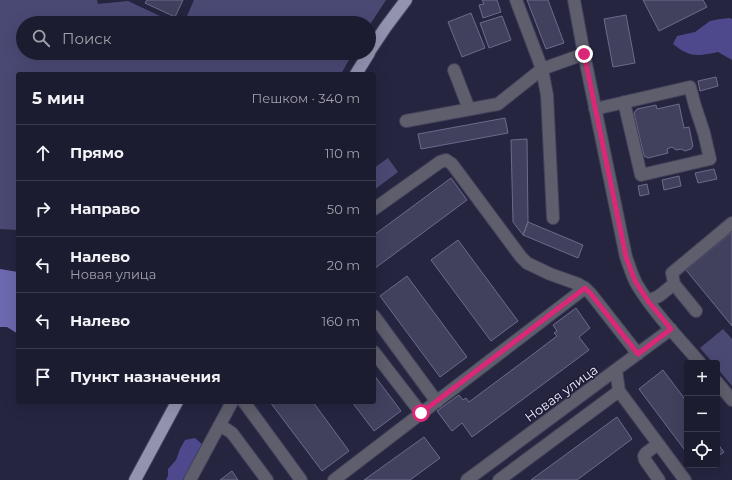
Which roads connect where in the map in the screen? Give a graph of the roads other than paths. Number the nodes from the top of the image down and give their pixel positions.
1 (406, 0) edge
2 (516, 0) edge
3 (574, 0) edge
4 (376, 42) edge
5 (584, 54) junction
6 (365, 60) edge
7 (542, 69) junction
8 (454, 70) dead end
9 (357, 72) edge
10 (624, 102) junction
11 (469, 109) junction
12 (595, 109) junction
13 (406, 121) dead end
14 (376, 208) edge
15 (553, 218) dead end
16 (732, 223) edge
17 (674, 284) junction
18 (585, 288) junction
19 (648, 301) junction
20 (696, 311) dead end
21 (376, 319) edge
22 (671, 329) junction
23 (638, 354) junction
24 (376, 355) edge
25 (697, 360) edge
26 (616, 370) junction
27 (720, 386) edge
28 (619, 391) junction
29 (732, 400) edge
30 (437, 402) junction
31 (176, 404) edge
32 (231, 404) edge
33 (245, 404) edge
34 (421, 413) junction
35 (220, 425) junction
36 (658, 444) junction
37 (135, 480) edge
38 (190, 480) edge
39 (267, 480) edge
40 (301, 480) edge
41 (334, 480) edge
42 (467, 480) edge
43 (499, 480) edge
44 (659, 480) edge
45 (685, 480) edge

1 - 4 main road
2 - 7 street
3 - 5 street
5 - 7 street
5 - 12 street
6 - 9 main road
7 - 11 street
7 - 15 street
8 - 11 street
10 - 10 street
10 - 12 street
11 - 13 street
12 - 19 street
14 - 18 street
16 - 17 street
17 - 19 street
17 - 20 street
18 - 23 street
18 - 30 street
19 - 22 street
21 - 30 street
22 - 23 street, Новая улица
22 - 25 street
23 - 26 street, Новая улица
24 - 34 street
26 - 28 street
26 - 42 street, Новая улица
27 - 29 street
28 - 36 street
28 - 43 street
30 - 34 street
31 - 37 main road
32 - 35 street
33 - 40 street
34 - 41 street
35 - 38 street
35 - 39 street
36 - 44 street
36 - 45 street

